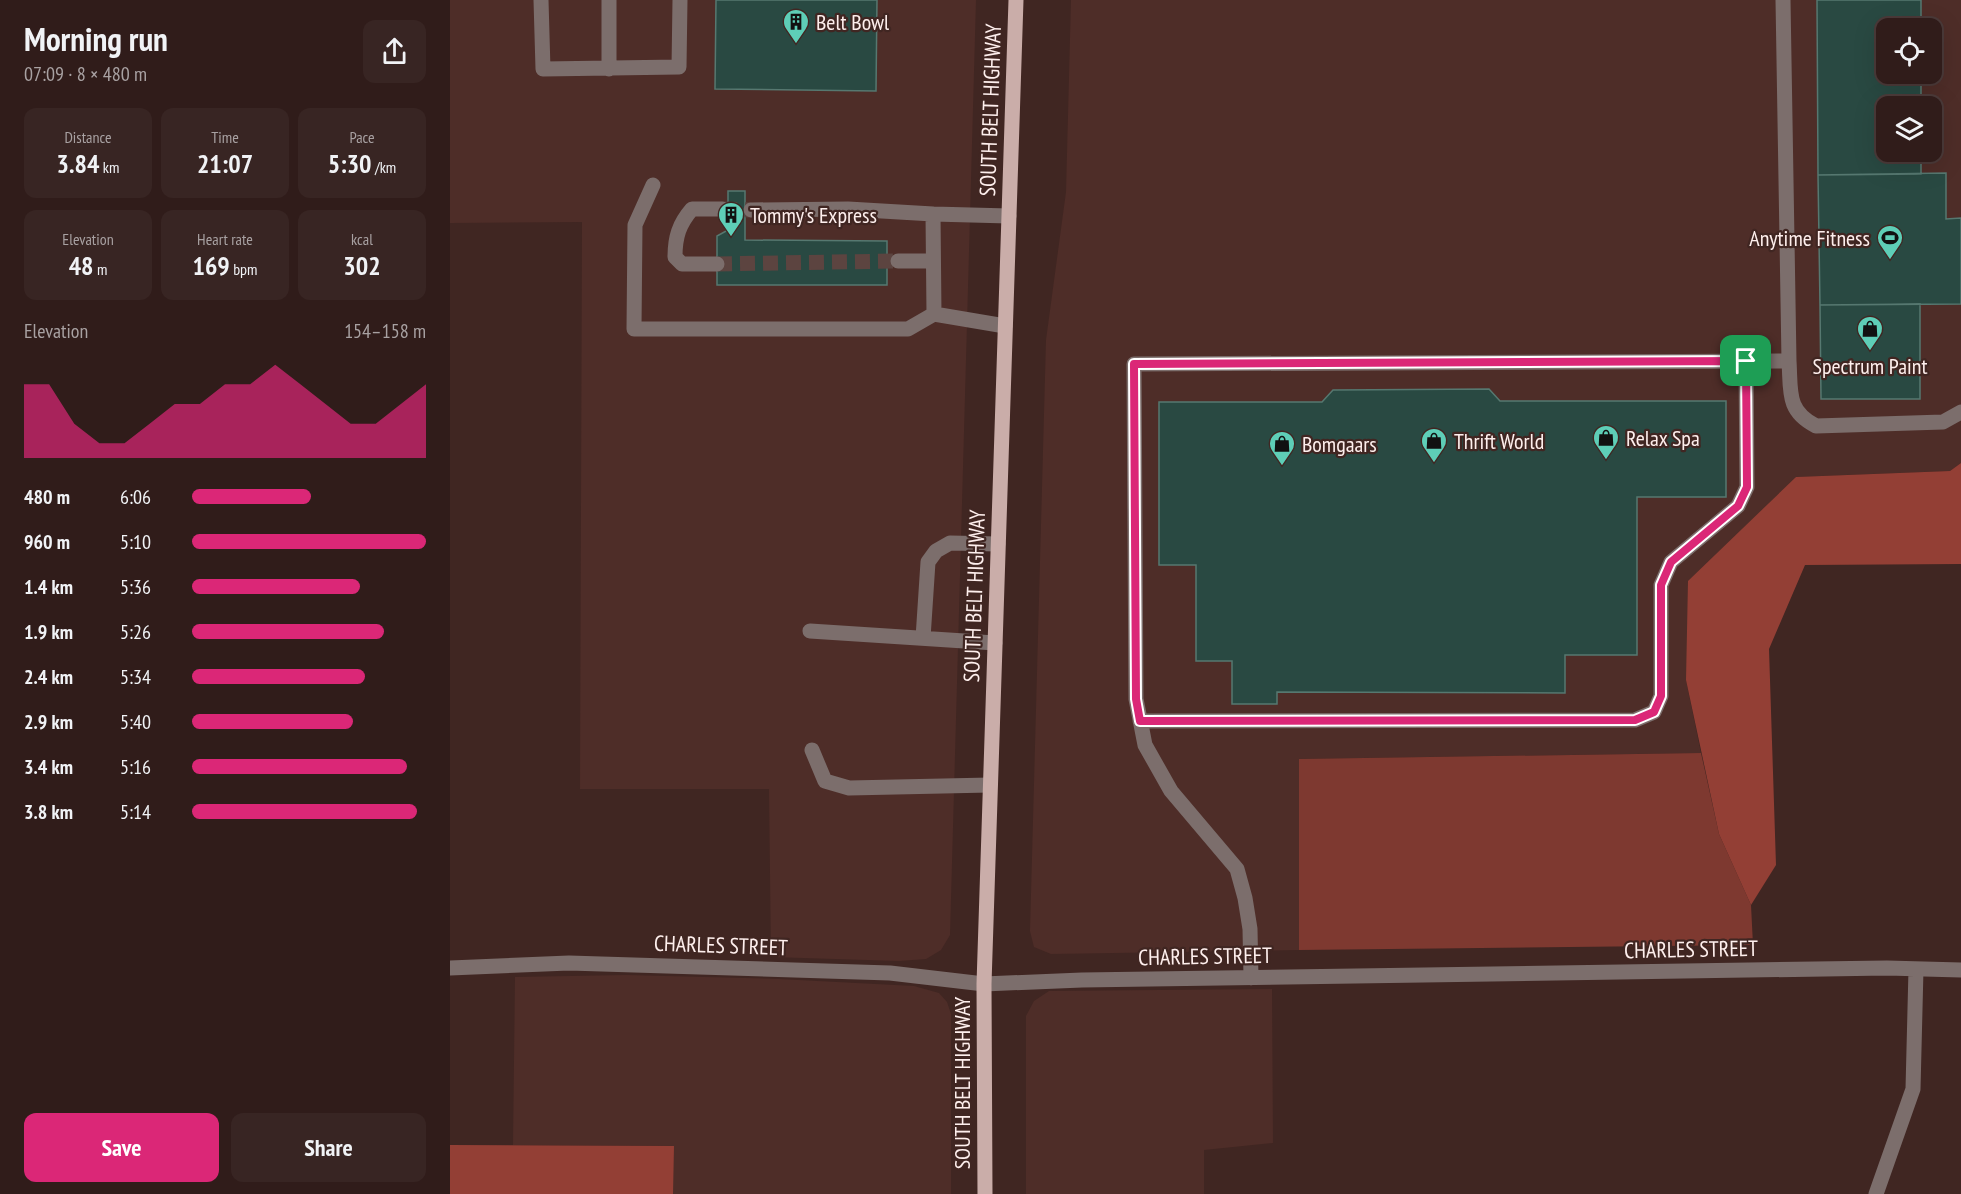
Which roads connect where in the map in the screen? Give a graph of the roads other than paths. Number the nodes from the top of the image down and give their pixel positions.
1 (541, 0) edge
2 (609, 0) edge
3 (680, 0) edge
4 (1016, 0) edge
5 (1783, 0) edge
6 (609, 69) junction
7 (653, 185) dead end
8 (722, 209) tunnel mouth
9 (751, 210) tunnel mouth
10 (933, 214) junction
11 (1009, 216) junction
12 (898, 261) tunnel mouth
13 (933, 261) junction
14 (717, 264) tunnel mouth
15 (934, 314) junction
16 (1005, 326) junction
17 (1746, 361) junction
18 (1789, 361) junction
19 (1961, 412) edge
20 (998, 544) junction
21 (810, 631) dead end
22 (923, 638) junction
23 (995, 643) junction
24 (1140, 721) junction
25 (812, 750) dead end
26 (990, 785) junction
27 (450, 968) edge
28 (1916, 969) junction
29 (1961, 970) edge
30 (1251, 978) junction
31 (984, 984) junction
32 (985, 1194) edge
33 (1876, 1194) edge

1 - 6 street
2 - 6 street
3 - 6 street
4 - 11 main road, SOUTH BELT HIGHWAY
5 - 18 street
7 - 15 street
8 - 14 street
9 - 10 street
10 - 11 street
10 - 13 street
11 - 16 main road, SOUTH BELT HIGHWAY
12 - 13 street
13 - 15 street
15 - 16 street
16 - 20 main road, SOUTH BELT HIGHWAY
17 - 18 street
17 - 24 street
17 - 24 street
18 - 19 street
20 - 22 street
20 - 23 main road, SOUTH BELT HIGHWAY
21 - 22 street
22 - 23 street
23 - 26 main road, SOUTH BELT HIGHWAY
24 - 30 street
25 - 26 street
26 - 31 main road, SOUTH BELT HIGHWAY
27 - 31 street, CHARLES STREET
28 - 29 street, CHARLES STREET
28 - 30 street, CHARLES STREET
28 - 33 street
30 - 31 street, CHARLES STREET
31 - 32 main road, SOUTH BELT HIGHWAY

